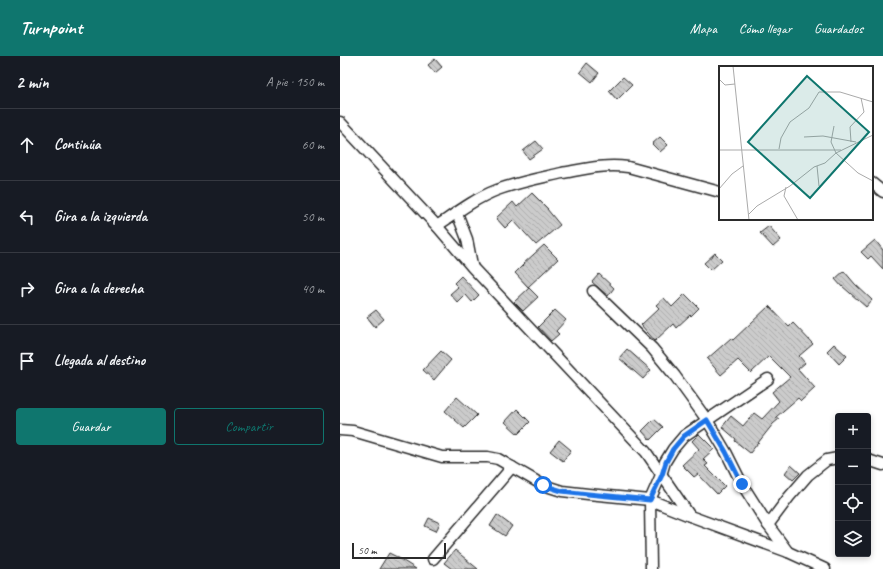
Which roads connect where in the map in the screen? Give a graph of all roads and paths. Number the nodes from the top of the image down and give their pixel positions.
1 (340, 122) edge
2 (873, 184) edge
3 (719, 192) edge
4 (883, 192) edge
5 (457, 213) junction
6 (437, 226) junction
7 (472, 266) junction
8 (593, 291) dead end
9 (768, 379) dead end
10 (707, 420) junction
11 (340, 430) edge
12 (835, 459) edge
13 (871, 461) edge
14 (883, 465) edge
15 (512, 468) junction
16 (662, 475) junction
17 (650, 500) junction
18 (690, 516) junction
19 (768, 525) junction
20 (788, 552) junction
21 (433, 559) dead end
22 (651, 569) edge
23 (825, 569) edge

1 - 6 street
2 - 4 street
3 - 5 street
5 - 6 street
5 - 7 street
6 - 7 street
7 - 16 street
8 - 10 street
9 - 10 street
10 - 16 street
10 - 19 street
11 - 15 street
12 - 19 street
13 - 14 street
15 - 17 street
15 - 21 street
16 - 17 street
16 - 18 street
17 - 18 street
17 - 22 street
18 - 20 street
19 - 20 street
20 - 23 street

